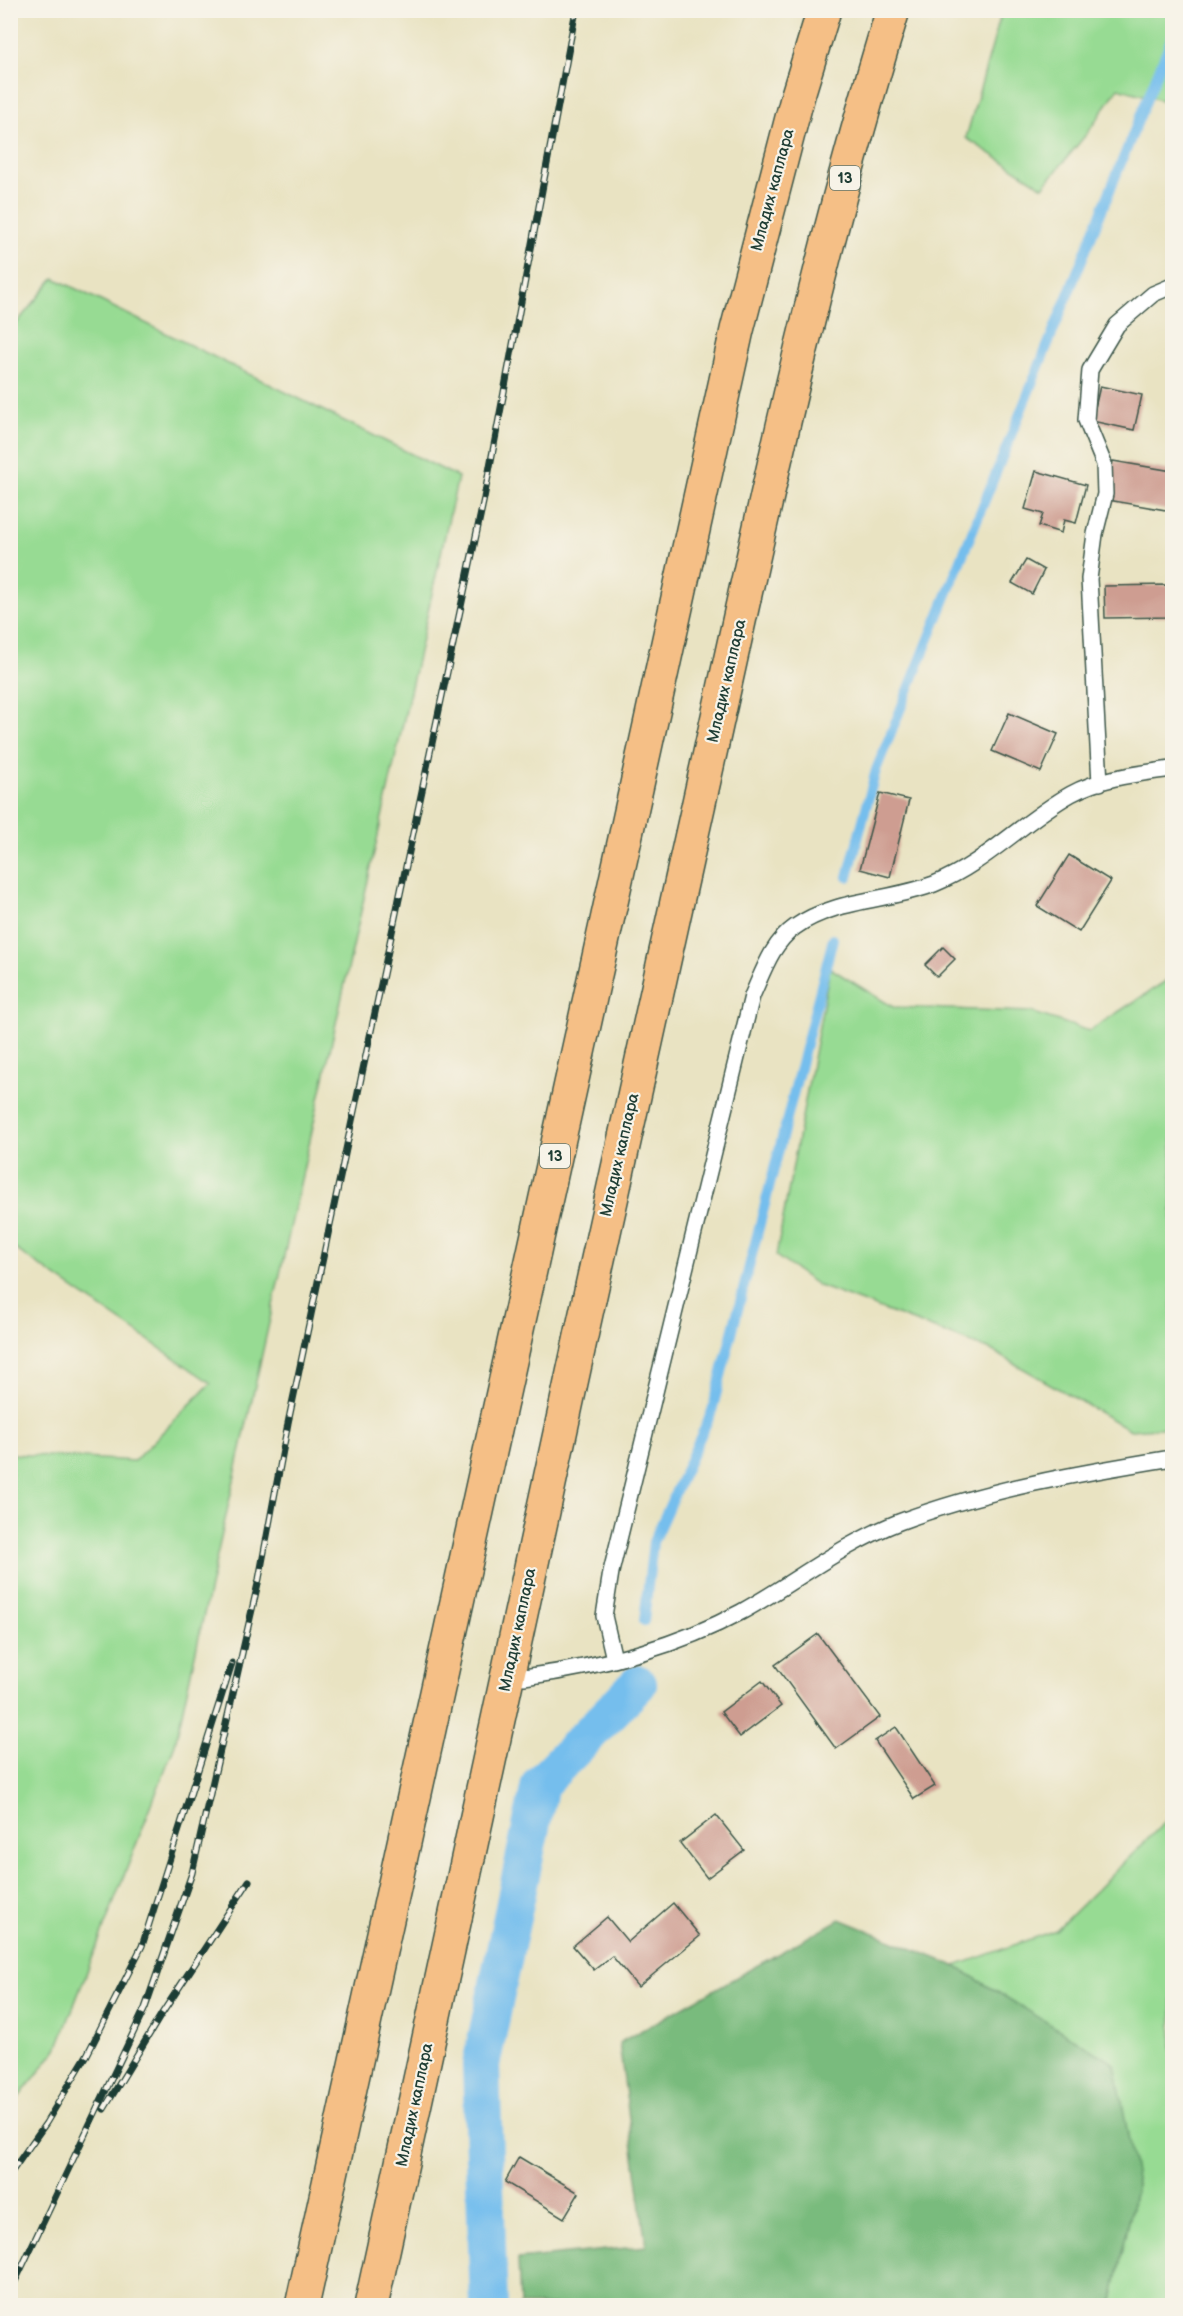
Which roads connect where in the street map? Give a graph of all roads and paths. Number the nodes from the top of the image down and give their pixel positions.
1 (824, 10) edge
2 (893, 10) edge
3 (1173, 286) edge
4 (1173, 769) edge
5 (1100, 783) junction
6 (1173, 1458) edge
7 (614, 1659) junction
8 (524, 1677) dead end
9 (302, 2306) edge
10 (372, 2306) edge

1 - 9 highway, Младих каплара / 13
2 - 10 highway, Младих каплара / 13
3 - 5 lane
4 - 5 lane
5 - 7 lane
6 - 7 lane
7 - 8 lane

